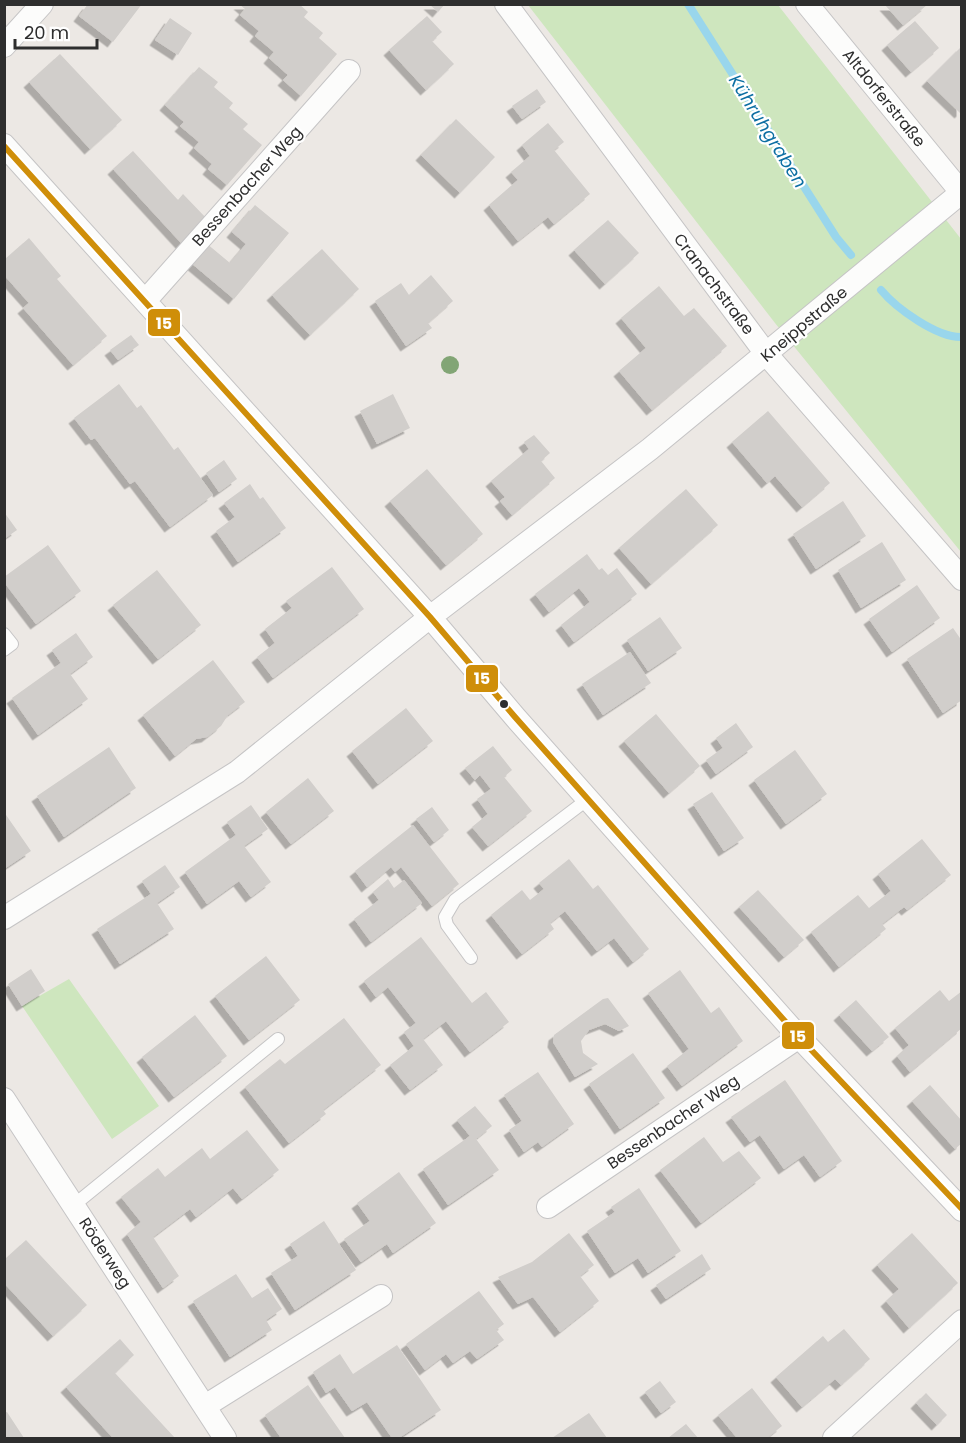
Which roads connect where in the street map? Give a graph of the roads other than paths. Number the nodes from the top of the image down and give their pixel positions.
1 (42, 4) edge
2 (506, 4) edge
3 (807, 4) edge
4 (4, 46) edge
5 (349, 71) dead end
6 (9, 158) edge
7 (961, 192) edge
8 (145, 301) junction
9 (767, 355) junction
10 (962, 579) edge
11 (430, 617) junction
12 (4, 634) edge
13 (4, 650) edge
14 (588, 799) junction
15 (4, 918) edge
16 (471, 958) dead end
17 (799, 1037) junction
18 (278, 1039) dead end
19 (4, 1099) edge
20 (74, 1205) junction
21 (548, 1207) dead end
22 (962, 1210) edge
23 (381, 1296) dead end
24 (962, 1321) edge
25 (205, 1406) junction
26 (225, 1438) edge
27 (834, 1438) edge

1 - 4 street
2 - 9 street, Cranachstraße
3 - 7 street, Altdorferstraße
5 - 8 street, Bessenbacher Weg
6 - 8 street
7 - 9 street, Kneippstraße
8 - 11 street
9 - 10 street, Cranachstraße
9 - 11 street, Kneippstraße
11 - 14 street
11 - 15 street, Kneippstraße
12 - 13 lane
14 - 16 lane
14 - 17 street
17 - 21 street, Bessenbacher Weg
17 - 22 street
18 - 20 lane
19 - 20 street, Röderweg
20 - 25 street, Röderweg
23 - 25 street
24 - 27 street
25 - 26 street, Röderweg

